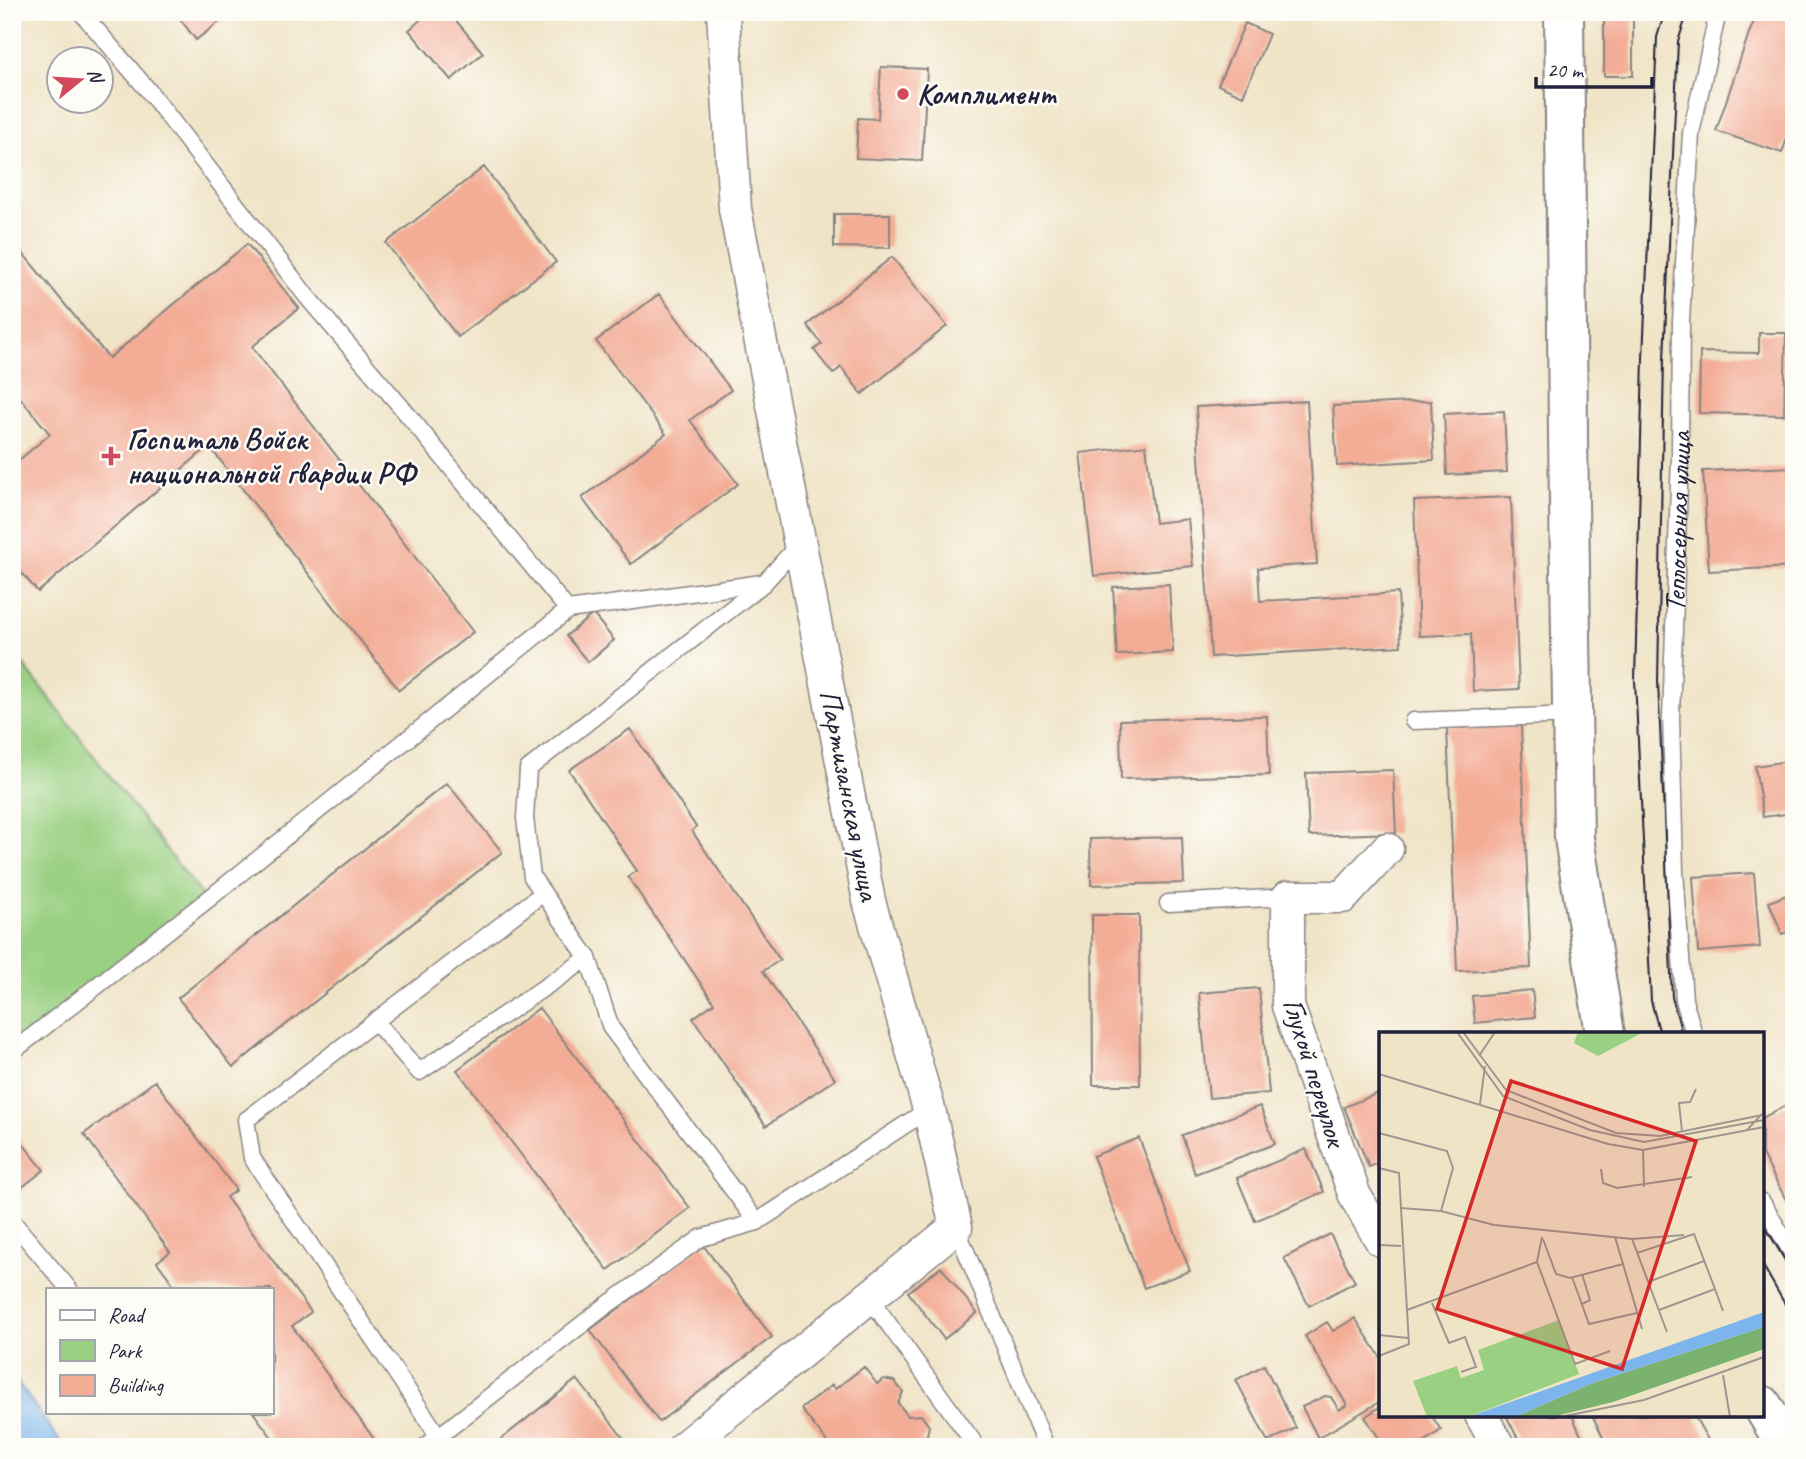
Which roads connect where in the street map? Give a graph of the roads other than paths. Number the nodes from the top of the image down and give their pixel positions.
1 (81, 12) edge
2 (723, 12) edge
3 (1564, 12) edge
4 (1718, 12) edge
5 (801, 542) junction
6 (764, 583) junction
7 (568, 610) junction
8 (1573, 715) junction
9 (1413, 721) dead end
10 (1387, 849) dead end
11 (543, 893) junction
12 (1288, 897) junction
13 (1168, 903) dead end
14 (588, 958) junction
15 (375, 1021) junction
16 (1605, 1032) edge
17 (1693, 1032) edge
18 (12, 1052) edge
19 (929, 1109) junction
20 (1368, 1192) edge
21 (1764, 1205) edge
22 (12, 1221) edge
23 (757, 1222) junction
24 (956, 1227) junction
25 (1379, 1233) edge
26 (1794, 1256) edge
27 (68, 1288) edge
28 (869, 1297) junction
29 (1764, 1408) edge
30 (1482, 1417) edge
31 (432, 1442) edge
32 (685, 1446) edge
33 (977, 1447) edge
34 (1046, 1447) edge
35 (1499, 1447) edge
36 (1787, 1447) edge

1 - 7 lane
2 - 5 street, Партизанская улица
3 - 8 main road
4 - 17 lane, Теплосерная улица
5 - 6 lane
5 - 19 street, Партизанская улица
6 - 7 lane
6 - 11 lane
7 - 18 lane
8 - 9 lane
8 - 16 main road
10 - 12 street
11 - 14 lane
11 - 15 lane
12 - 13 lane
12 - 20 street, Глухой переулок
14 - 15 lane
14 - 23 lane
15 - 31 lane
19 - 23 lane
19 - 24 street, Партизанская улица
20 - 25 street, Глухой переулок
21 - 26 lane
22 - 27 lane
23 - 31 lane
24 - 28 street
24 - 34 lane
28 - 32 street
28 - 33 lane
29 - 36 main road
30 - 35 street

